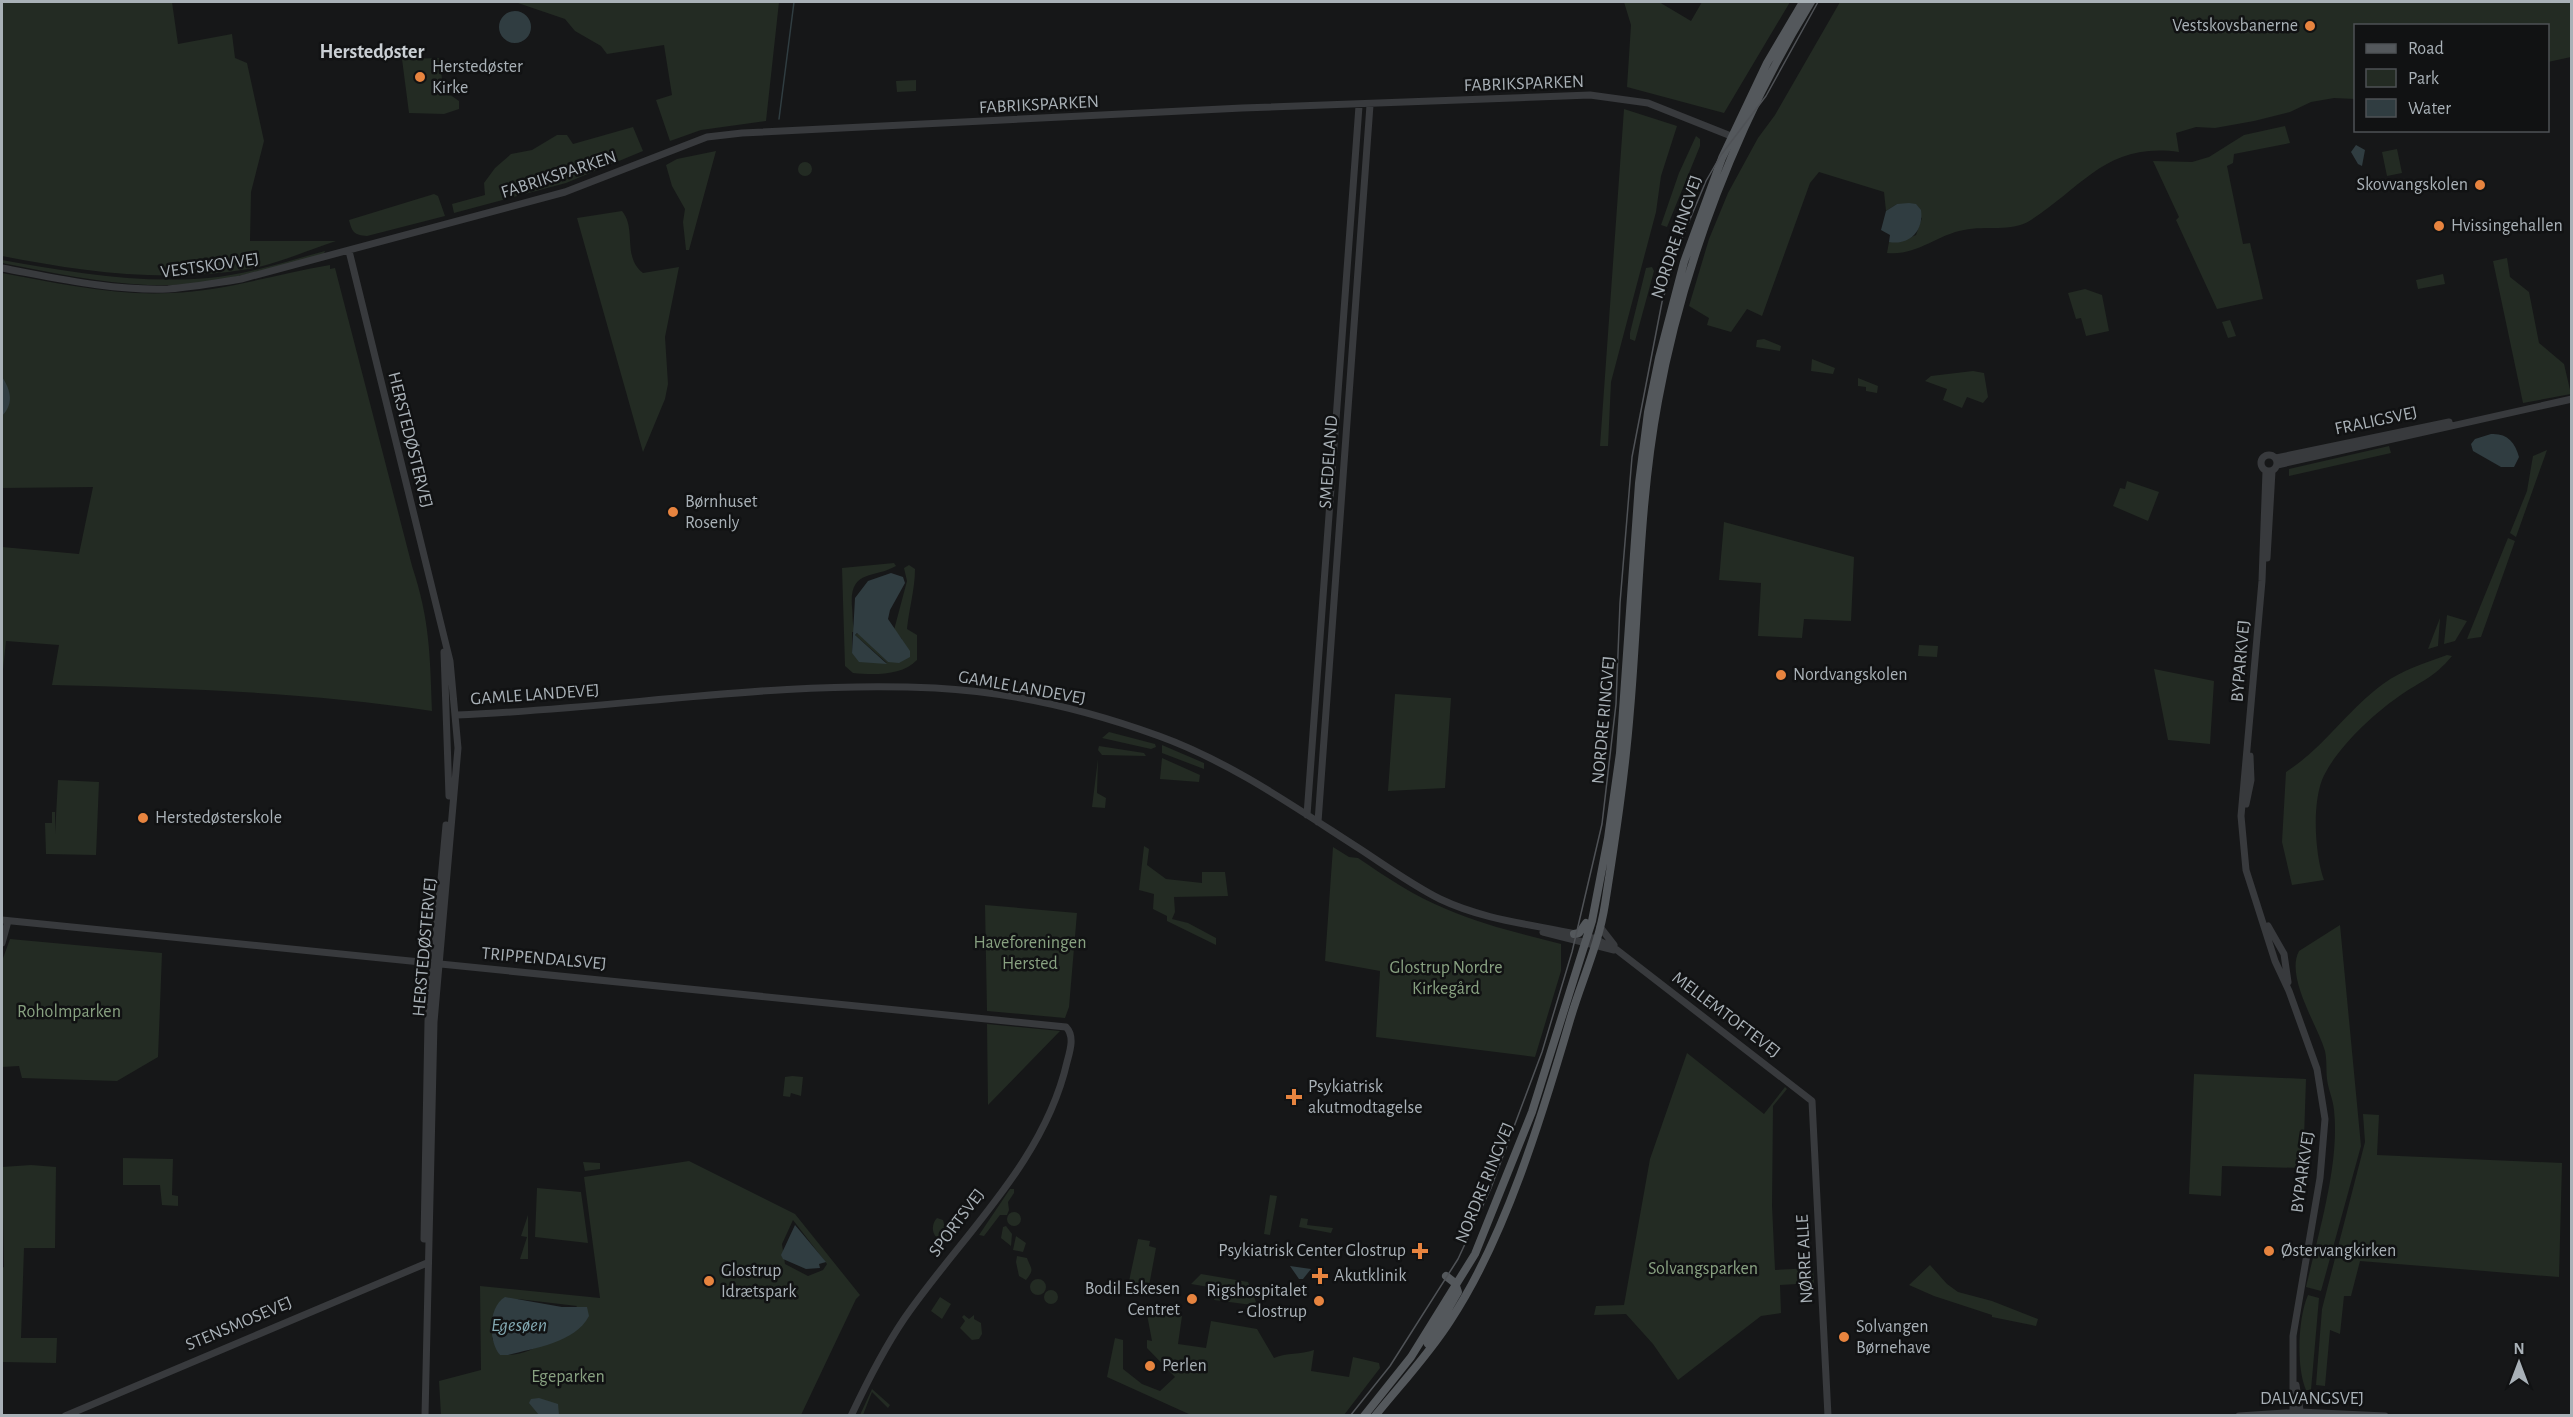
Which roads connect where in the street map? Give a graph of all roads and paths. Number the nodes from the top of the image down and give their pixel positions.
1 (1803, 2) edge
2 (1811, 2) edge
3 (1370, 105) junction
4 (1359, 106) junction
5 (1731, 136) junction
6 (1741, 140) junction
7 (349, 251) junction
8 (2, 268) edge
9 (2571, 399) edge
10 (1334, 443) junction
11 (1346, 444) junction
12 (2273, 466) joint
13 (442, 636) junction
14 (457, 715) junction
15 (1307, 815) junction
16 (1318, 822) junction
17 (1601, 877) junction
18 (5, 921) edge
19 (1531, 927) junction
20 (1600, 927) junction
21 (1574, 934) junction
22 (1589, 942) junction
23 (2, 943) edge
24 (1622, 953) junction
25 (436, 964) junction
26 (1071, 1042) joint
27 (1812, 1101) joint
28 (1524, 1125) junction
29 (1520, 1171) junction
30 (1490, 1218) junction
31 (427, 1263) junction
32 (1457, 1286) junction
33 (1419, 1360) junction
34 (2296, 1414) edge
35 (65, 1416) edge
36 (425, 1416) edge
37 (851, 1416) edge
38 (1365, 1416) edge
39 (1375, 1416) edge
40 (1828, 1416) edge
41 (2239, 1416) edge
42 (2385, 1416) edge

1 - 5 main road, NORDRE RINGVEJ
2 - 6 main road, NORDRE RINGVEJ
3 - 4 street, FABRIKSPARKEN
3 - 5 street, FABRIKSPARKEN
3 - 11 street, SMEDELAND
4 - 7 street, FABRIKSPARKEN
4 - 10 street, SMEDELAND
5 - 6 street, FABRIKSPARKEN
5 - 17 main road, NORDRE RINGVEJ
6 - 20 main road, NORDRE RINGVEJ
7 - 8 street, VESTSKOVVEJ
7 - 13 street, HERSTEDØSTERVEJ
9 - 12 street, FRALIGSVEJ
10 - 11 street
10 - 15 street, SMEDELAND
11 - 16 street, SMEDELAND
12 - 34 street, BYPARKVEJ
13 - 14 street, HERSTEDØSTERVEJ
13 - 25 street, HERSTEDØSTERVEJ
14 - 15 street, GAMLE LANDEVEJ
14 - 25 street, HERSTEDØSTERVEJ
15 - 16 street, GAMLE LANDEVEJ
16 - 19 street, GAMLE LANDEVEJ
17 - 21 main road
17 - 22 main road, NORDRE RINGVEJ
18 - 23 street
18 - 25 street, TRIPPENDALSVEJ
19 - 21 street, GAMLE LANDEVEJ
19 - 22 street, GAMLE LANDEVEJ
20 - 22 main road, NORDRE RINGVEJ
20 - 24 street, MELLEMTOFTEVEJ
21 - 22 street, GAMLE LANDEVEJ
22 - 24 street, MELLEMTOFTEVEJ
22 - 28 main road, NORDRE RINGVEJ
22 - 29 main road, NORDRE RINGVEJ
24 - 27 street, MELLEMTOFTEVEJ
25 - 26 street, TRIPPENDALSVEJ
25 - 31 street, HERSTEDØSTERVEJ
26 - 37 street, SPORTSVEJ
27 - 40 street, NØRRE ALLE
28 - 29 main road
28 - 30 main road, NORDRE RINGVEJ
29 - 33 main road, NORDRE RINGVEJ
30 - 32 main road, NORDRE RINGVEJ
30 - 32 main road
31 - 35 street, STENSMOSEVEJ
31 - 36 street, HERSTEDØSTERVEJ
32 - 33 main road
32 - 38 main road, NORDRE RINGVEJ
33 - 39 main road, NORDRE RINGVEJ
34 - 41 street, DALVANGSVEJ
34 - 42 street, DALVANGSVEJ

